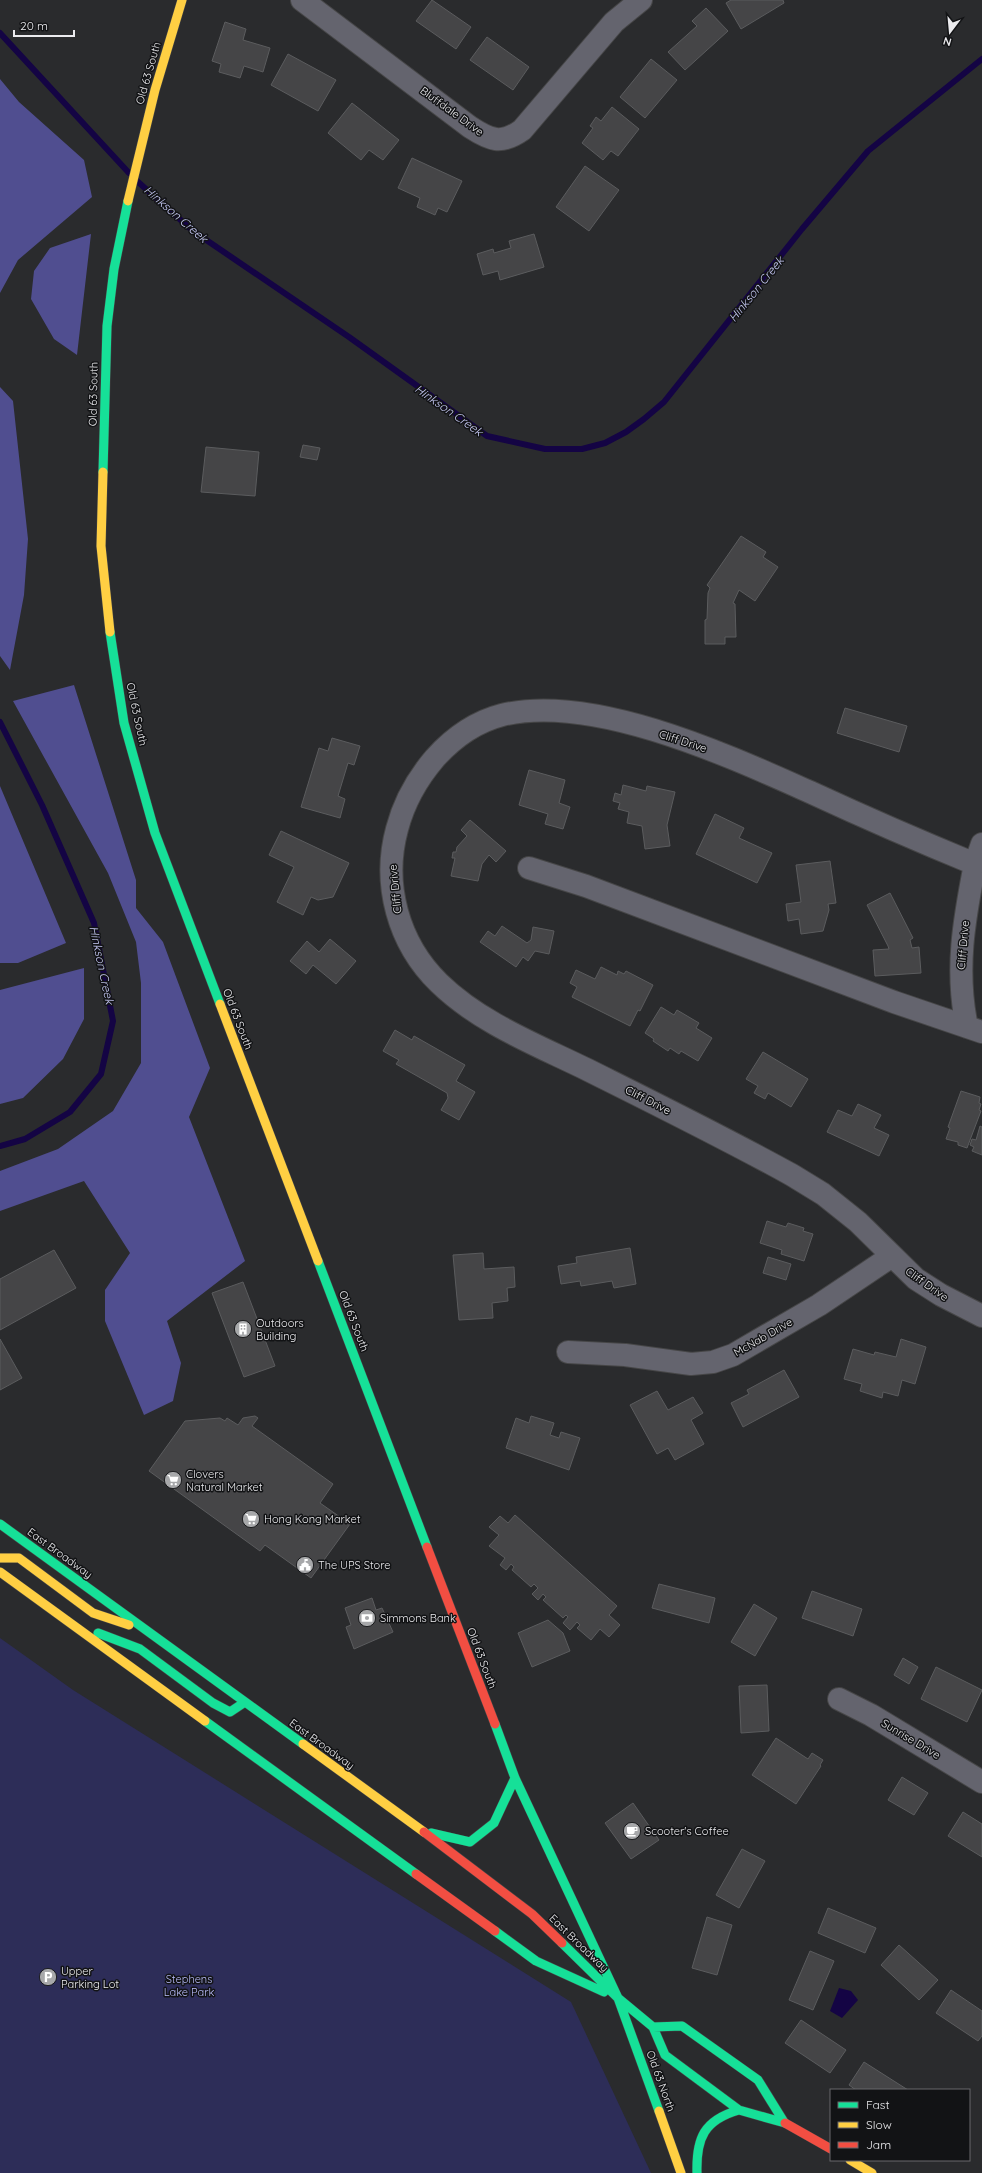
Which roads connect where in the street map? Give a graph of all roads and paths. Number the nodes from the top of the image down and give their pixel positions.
1 (182, 0) edge
2 (302, 0) edge
3 (641, 0) edge
4 (978, 854) edge
5 (528, 868) dead end
6 (974, 1029) edge
7 (892, 1256) junction
8 (982, 1316) edge
9 (568, 1352) dead end
10 (0, 1524) edge
11 (0, 1558) edge
12 (0, 1572) edge
13 (72, 1623) junction
14 (149, 1632) junction
15 (839, 1699) dead end
16 (245, 1702) junction
17 (515, 1778) junction
18 (982, 1782) edge
19 (421, 1830) junction
20 (618, 1998) junction
21 (653, 2027) junction
22 (739, 2110) junction
23 (784, 2122) junction
24 (830, 2148) edge
25 (852, 2161) edge
26 (681, 2173) edge
27 (697, 2173) edge
28 (872, 2173) edge

1 - 17 main road, Old 63 South
2 - 3 street, Bluffdale Drive
4 - 6 street, Cliff Drive
4 - 7 street, Cliff Drive
5 - 6 street
7 - 8 street, Cliff Drive
7 - 9 street, McNab Drive
10 - 14 main road, East Broadway
11 - 14 main road
12 - 13 main road, East Broadway
13 - 16 main road
13 - 20 main road, East Broadway
14 - 16 main road, East Broadway
15 - 18 street, Sunrise Drive
16 - 19 main road, East Broadway
17 - 19 main road
17 - 20 main road, Old 63 South
19 - 20 main road, East Broadway
20 - 21 main road, East Broadway
20 - 26 main road, Old 63 North
21 - 22 main road, East Broadway
21 - 23 main road, East Broadway
22 - 23 main road, East Broadway
22 - 27 main road
23 - 24 main road, East Broadway
25 - 28 main road

